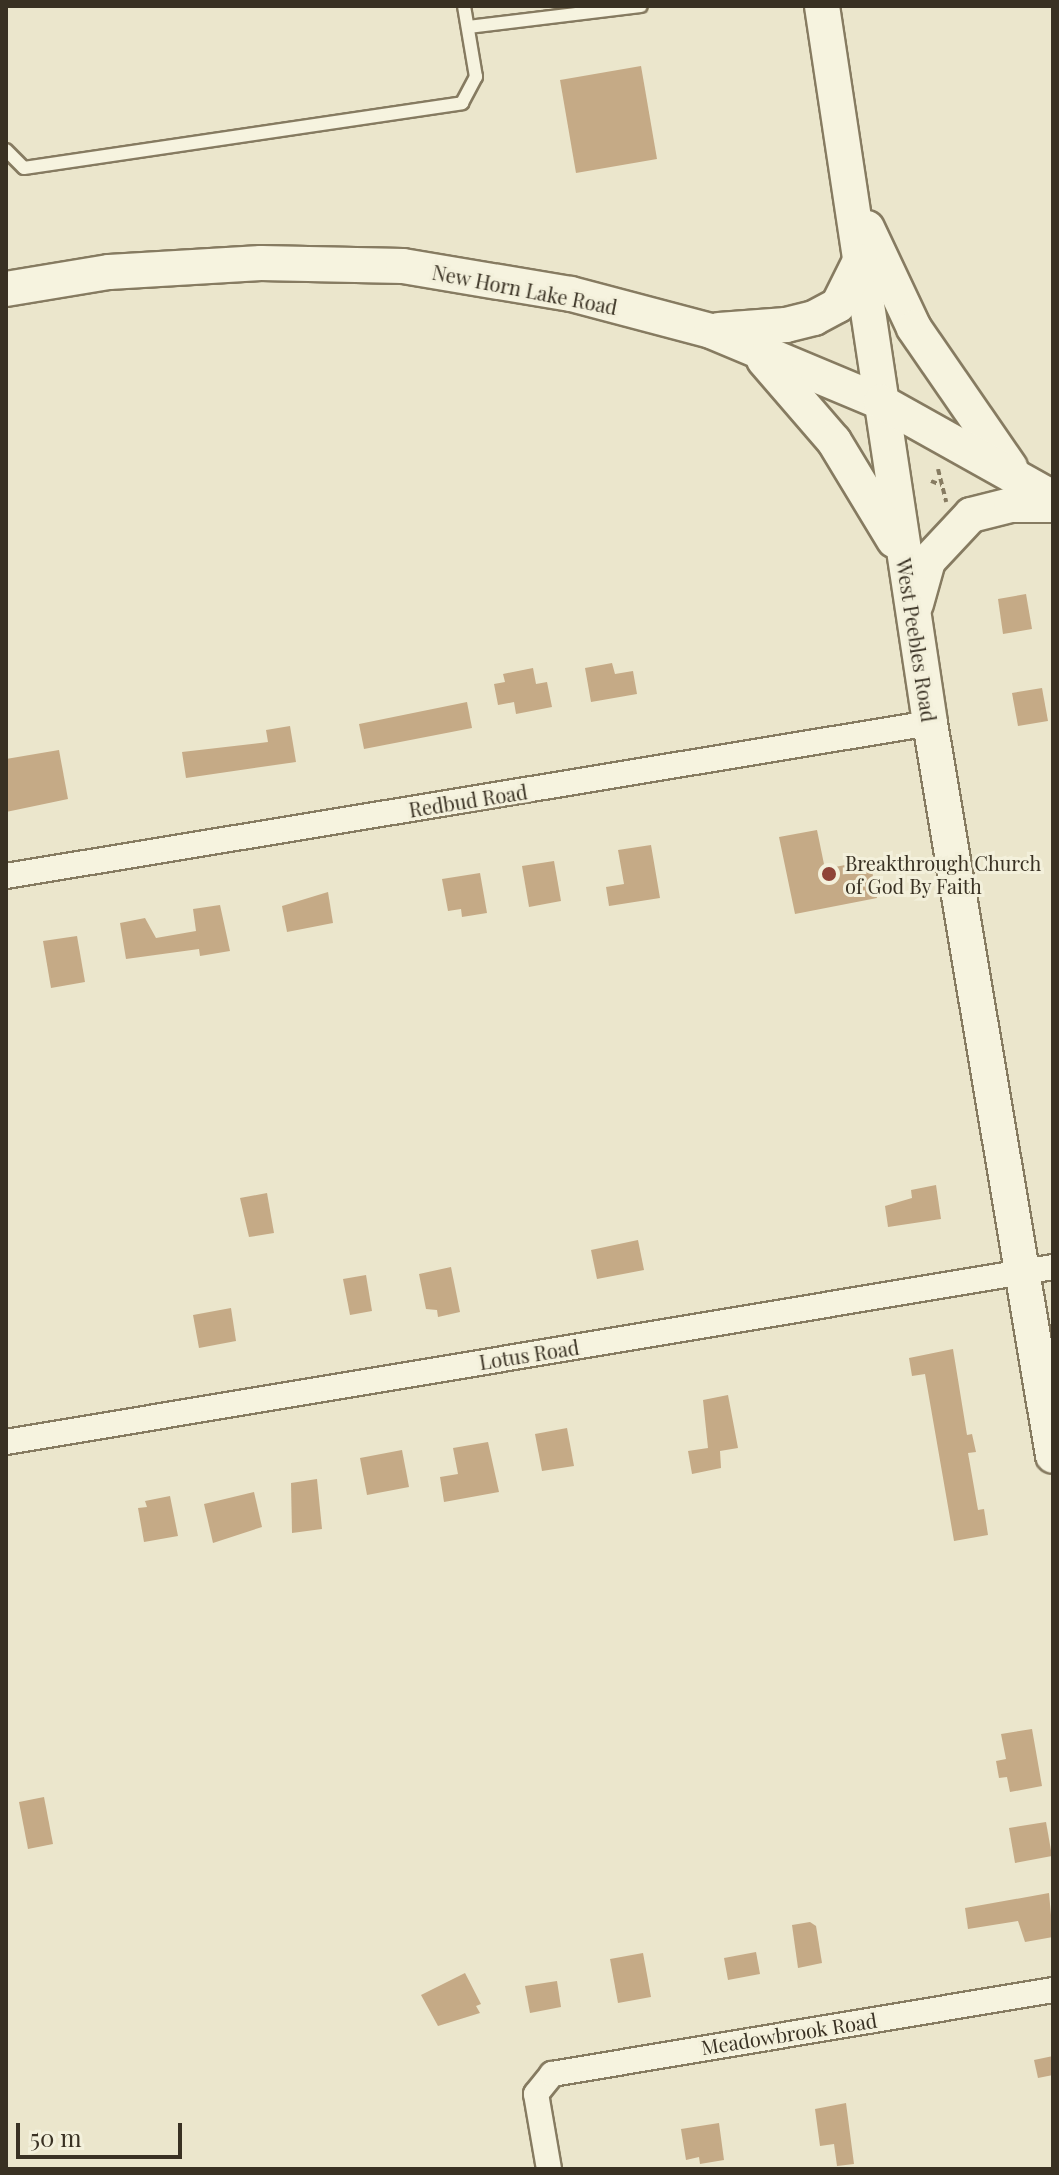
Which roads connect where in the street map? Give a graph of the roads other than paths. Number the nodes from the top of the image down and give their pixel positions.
1 (464, 6) edge
2 (641, 6) edge
3 (822, 6) edge
4 (468, 27) junction
5 (6, 150) edge
6 (848, 184) junction
7 (860, 261) junction
8 (6, 289) edge
9 (711, 331) junction
10 (752, 348) junction
11 (881, 402) junction
12 (1020, 480) junction
13 (1053, 498) edge
14 (1053, 505) edge
15 (905, 560) junction
16 (914, 612) junction
17 (930, 723) junction
18 (6, 876) edge
19 (1039, 1269) edge
20 (6, 1442) edge
21 (1053, 1456) edge
22 (1053, 1990) edge
23 (549, 2169) edge

1 - 4 lane
2 - 4 lane
3 - 6 main road, West Peebles Road
4 - 5 lane
6 - 7 main road, West Peebles Road
6 - 12 main road
7 - 9 main road
7 - 11 main road, West Peebles Road
8 - 9 main road, New Horn Lake Road
9 - 10 main road, New Horn Lake Road
10 - 11 main road, New Horn Lake Road
10 - 15 main road
11 - 12 main road, New Horn Lake Road
11 - 15 main road, West Peebles Road
12 - 13 main road, New Horn Lake Road
14 - 16 main road
15 - 16 main road, West Peebles Road
16 - 17 main road, West Peebles Road
17 - 18 street, Redbud Road
17 - 19 main road, West Peebles Road
19 - 20 street, Lotus Road
19 - 21 main road, West Peebles Road
22 - 23 street, Meadowbrook Road

